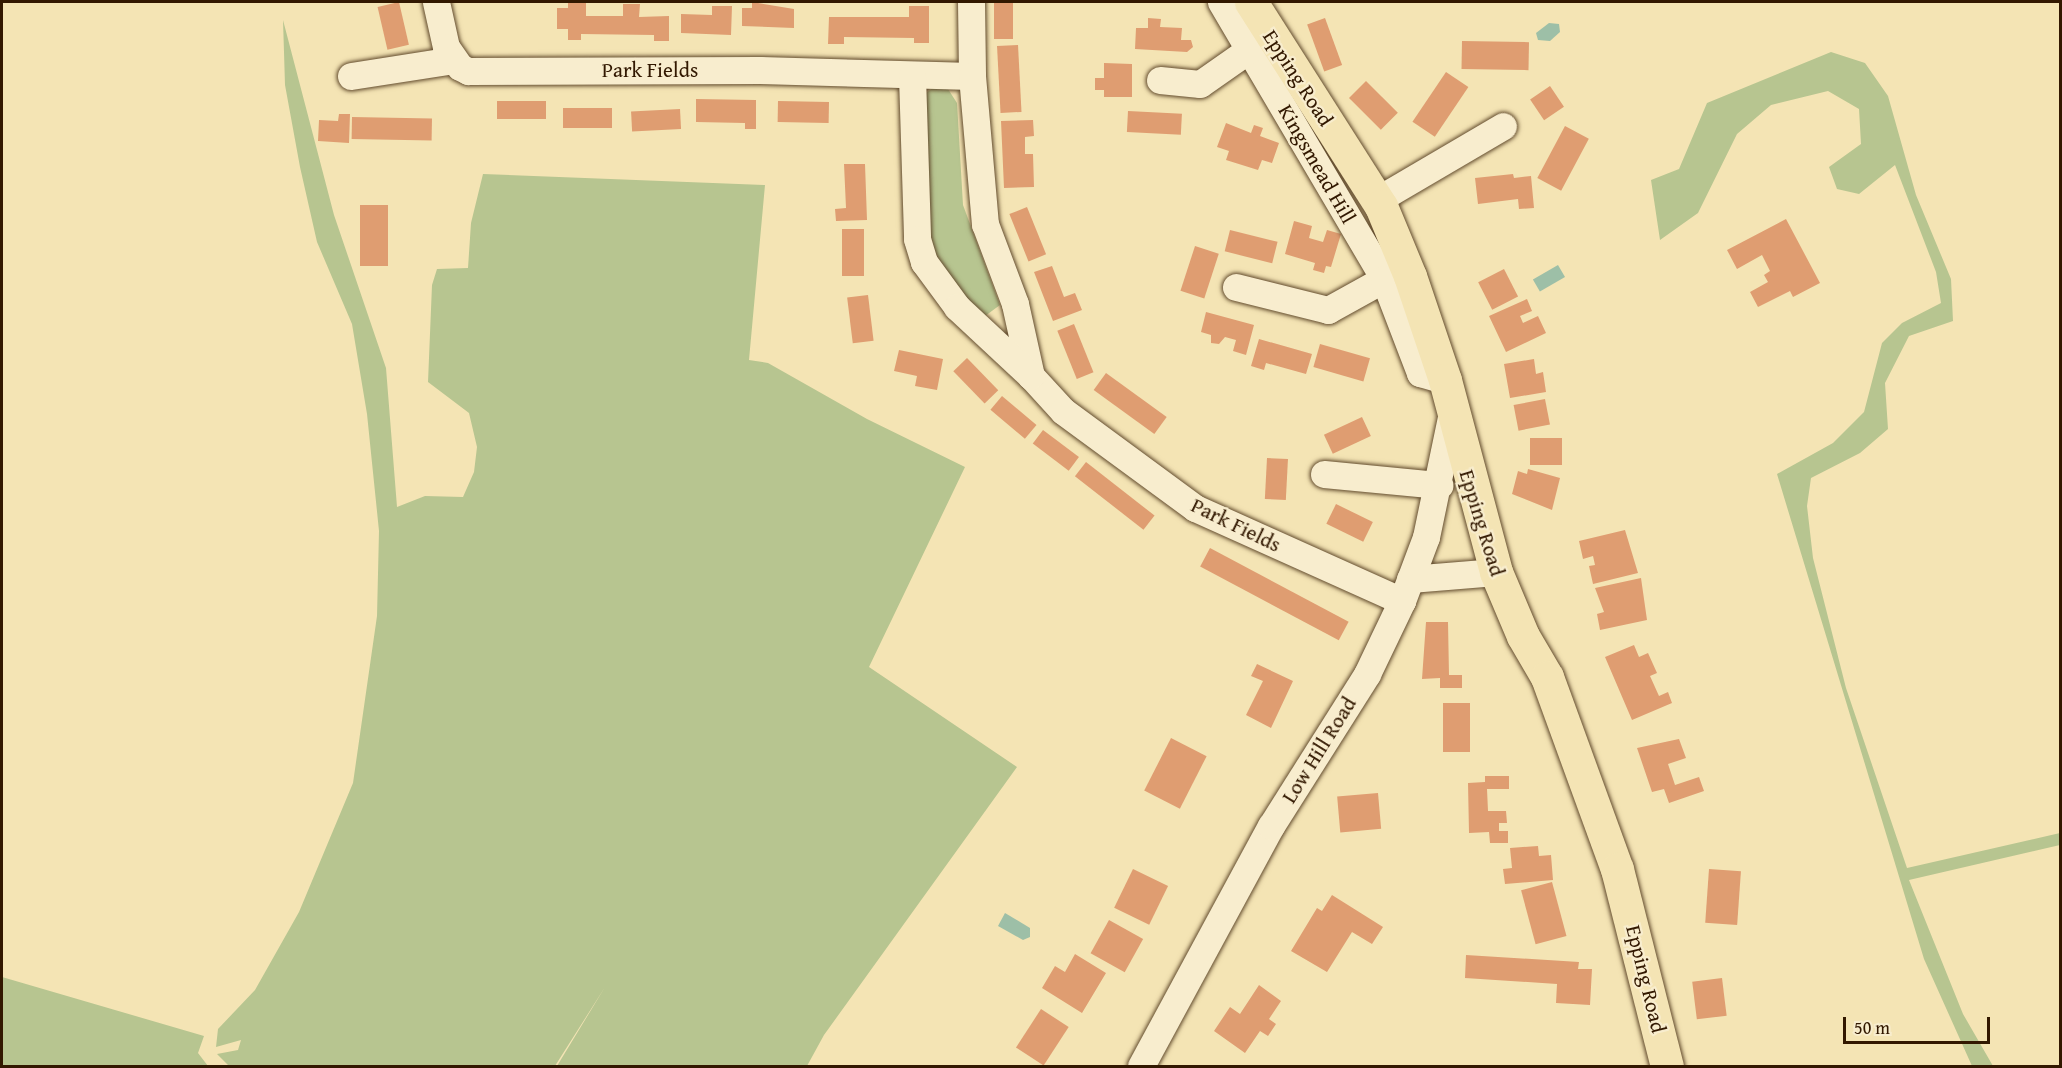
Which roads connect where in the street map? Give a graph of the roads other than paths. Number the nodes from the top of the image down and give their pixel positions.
1 (436, 2) edge
2 (971, 2) edge
3 (1221, 2) edge
4 (1251, 2) edge
5 (1250, 49) junction
6 (453, 60) junction
7 (351, 76) dead end
8 (912, 76) junction
9 (972, 76) junction
10 (1160, 80) dead end
11 (1503, 126) dead end
12 (1377, 200) junction
13 (1384, 279) junction
14 (1236, 287) dead end
15 (1015, 304) junction
16 (977, 328) junction
17 (1031, 376) junction
18 (1445, 380) junction
19 (1451, 417) junction
20 (1324, 474) dead end
21 (1438, 485) junction
22 (1496, 572) junction
23 (1406, 590) junction
24 (1141, 1066) edge
25 (1667, 1066) edge

1 - 6 street
2 - 9 street, Park Fields
3 - 5 street, Kingsmead Hill
4 - 12 main road, Epping Road
5 - 10 street
5 - 13 street, Kingsmead Hill
6 - 7 street
6 - 8 street, Park Fields
8 - 9 street, Park Fields
8 - 16 street, Park Fields
9 - 15 street, Park Fields
11 - 12 street
12 - 18 main road, Epping Road
13 - 14 street
13 - 18 street, Kingsmead Hill
15 - 16 street
15 - 17 street, Park Fields
16 - 17 street, Park Fields
17 - 23 street, Park Fields
18 - 19 main road, Epping Road
19 - 21 street, Low Hill Road
19 - 22 main road, Epping Road
20 - 21 street
21 - 23 street, Low Hill Road
22 - 23 street
22 - 25 main road, Epping Road
23 - 24 street, Low Hill Road

